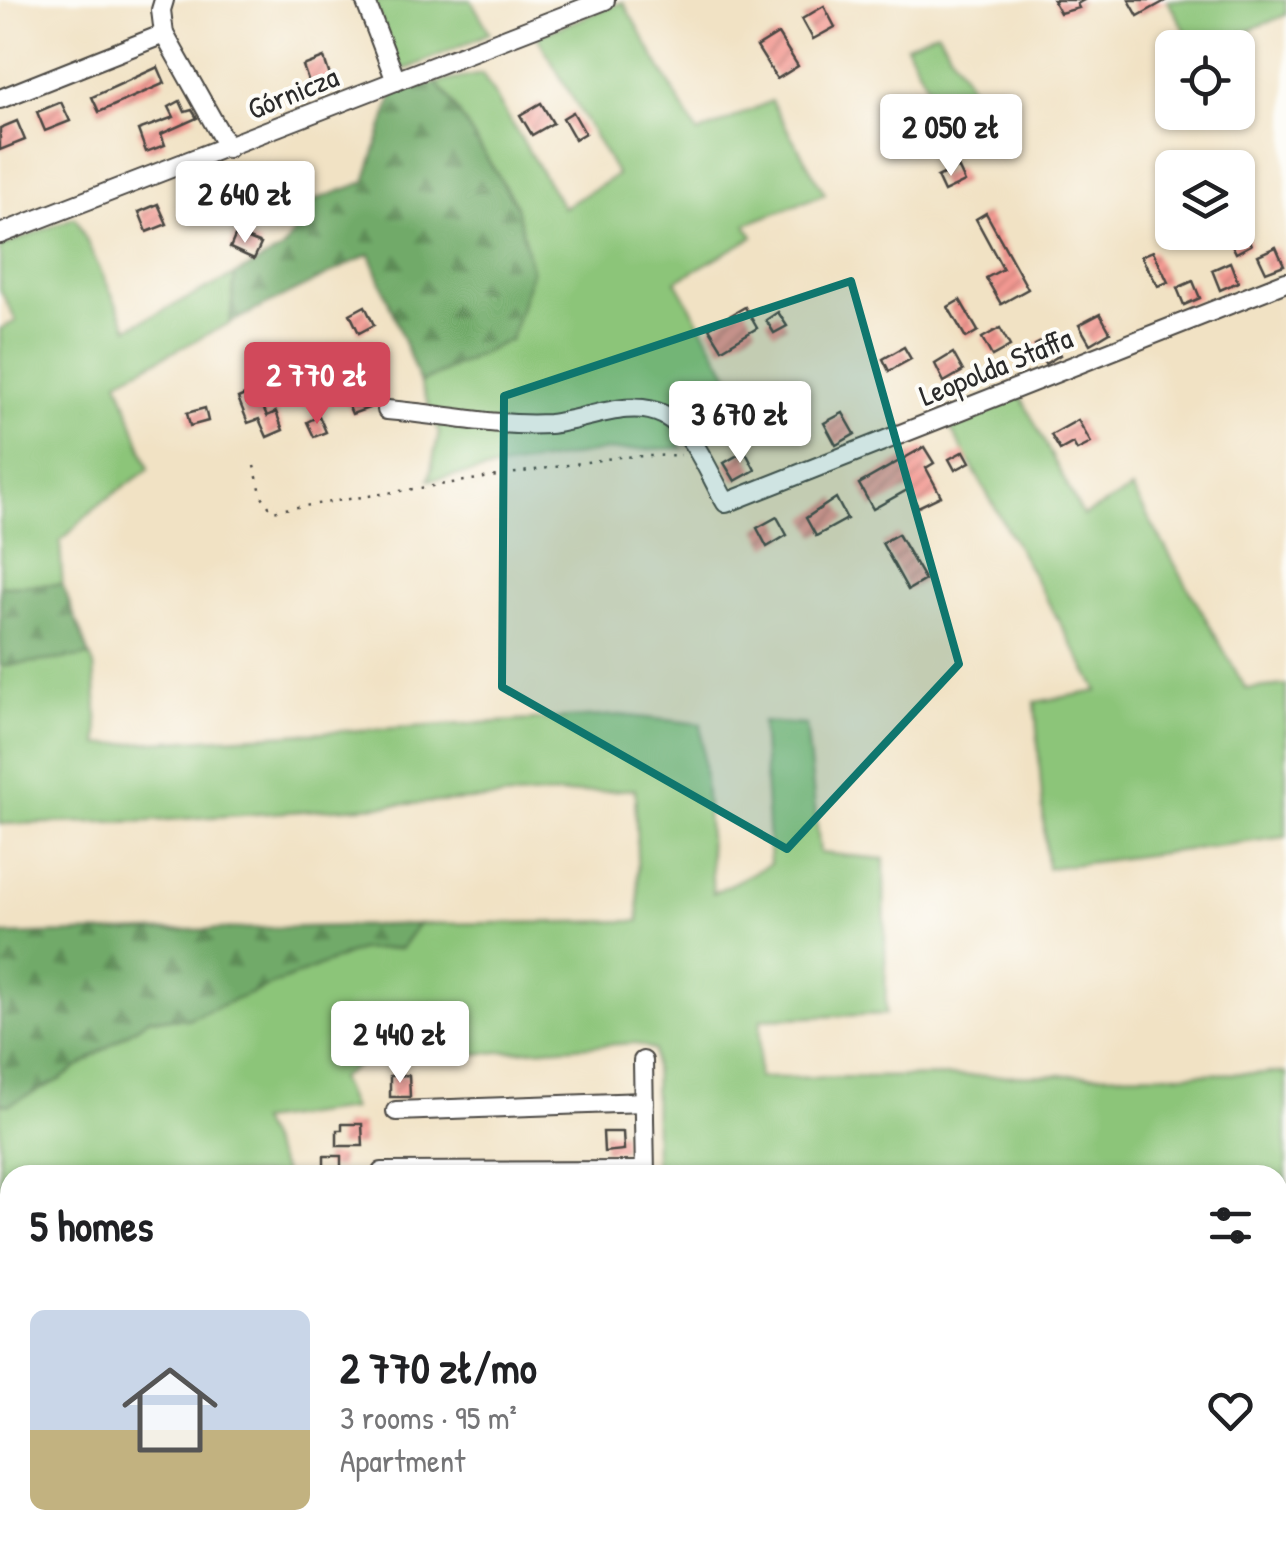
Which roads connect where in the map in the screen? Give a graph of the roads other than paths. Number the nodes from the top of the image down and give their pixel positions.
1 (164, 0) edge
2 (365, 0) edge
3 (605, 0) edge
4 (164, 34) junction
5 (396, 82) junction
6 (0, 99) edge
7 (228, 148) junction
8 (0, 234) edge
9 (1286, 282) edge
10 (387, 410) dead end
11 (643, 1061) dead end
12 (644, 1102) junction
13 (396, 1111) dead end
14 (644, 1165) edge

1 - 4 street
2 - 5 street
3 - 5 street, Górnicza
4 - 6 street
4 - 7 street
5 - 7 street, Górnicza
7 - 8 street, Górnicza
9 - 10 street, Leopolda Staffa
11 - 12 street
12 - 13 street
12 - 14 street

